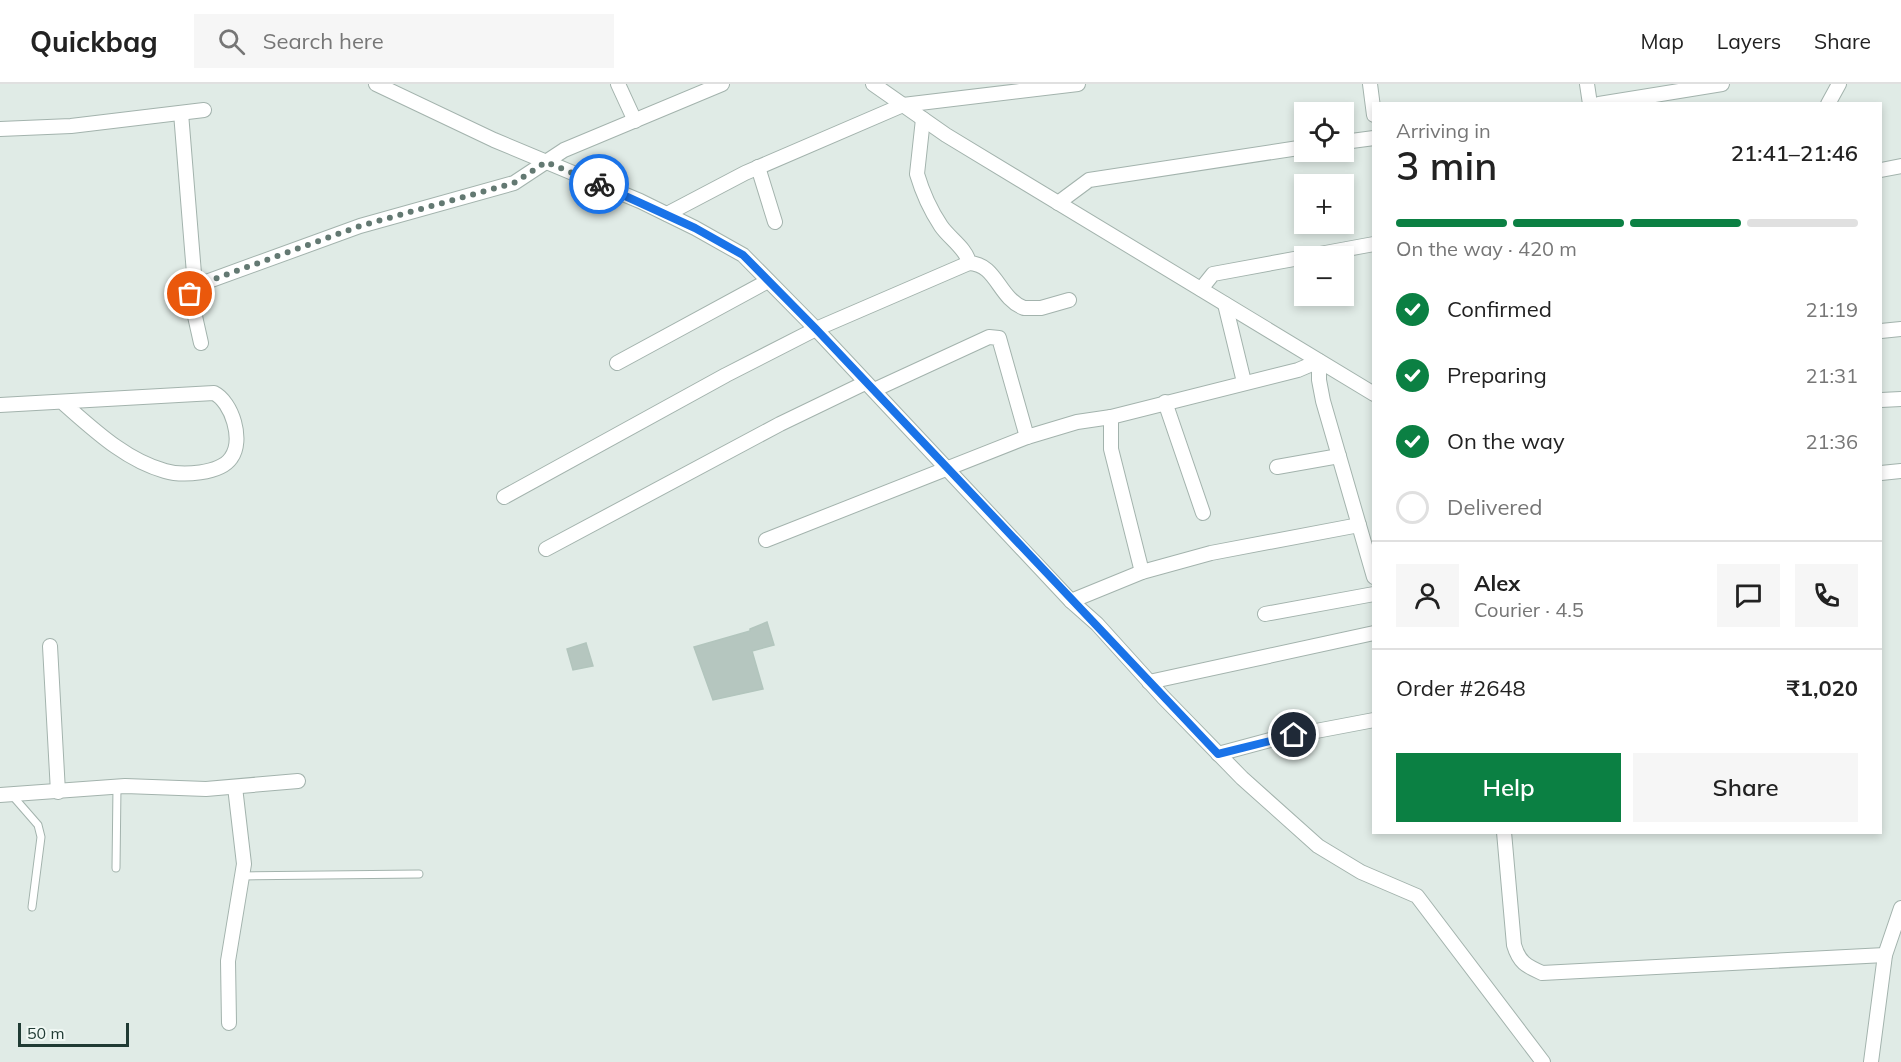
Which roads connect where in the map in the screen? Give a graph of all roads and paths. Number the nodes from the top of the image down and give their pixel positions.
1 (376, 84) edge
2 (618, 84) edge
3 (722, 84) edge
4 (873, 84) edge
5 (1078, 84) edge
6 (1370, 84) edge
7 (1587, 84) edge
8 (1722, 84) edge
9 (1839, 84) edge
10 (1042, 87) edge
11 (1372, 102) edge
12 (1590, 102) edge
13 (1611, 102) edge
14 (1829, 102) edge
15 (903, 105) junction
16 (204, 110) dead end
17 (181, 113) junction
18 (923, 119) junction
19 (635, 121) junction
20 (0, 129) edge
21 (1372, 138) edge
22 (1354, 141) edge
23 (1294, 149) edge
24 (546, 162) junction
25 (1901, 166) edge
26 (758, 167) junction
27 (1882, 170) edge
28 (1058, 203) junction
29 (667, 214) junction
30 (775, 222) dead end
31 (1372, 244) edge
32 (1354, 248) edge
33 (1294, 259) edge
34 (969, 263) junction
35 (768, 281) junction
36 (195, 286) junction
37 (1201, 289) junction
38 (1069, 300) dead end
39 (1225, 304) junction
40 (816, 329) junction
41 (1901, 329) edge
42 (1882, 331) edge
43 (201, 343) dead end
44 (1319, 361) junction
45 (617, 363) dead end
46 (1244, 382) junction
47 (870, 387) junction
48 (1372, 393) edge
49 (1901, 399) edge
50 (1882, 400) edge
51 (62, 402) junction
52 (1165, 402) junction
53 (0, 405) edge
54 (1111, 417) junction
55 (1027, 437) junction
56 (1339, 456) junction
57 (1277, 467) dead end
58 (948, 468) junction
59 (1901, 471) edge
60 (1882, 473) edge
61 (504, 497) dead end
62 (1203, 513) dead end
63 (1359, 525) junction
64 (766, 540) dead end
65 (546, 549) dead end
66 (1372, 570) edge
67 (1142, 572) junction
68 (1372, 594) edge
69 (1071, 601) junction
70 (1264, 614) dead end
71 (1372, 633) edge
72 (50, 646) dead end
73 (1149, 682) junction
74 (1372, 720) edge
75 (1218, 754) junction
76 (298, 782) dead end
77 (117, 787) junction
78 (235, 787) junction
79 (58, 792) junction
80 (6, 794) edge
81 (1504, 834) edge
82 (116, 868) dead end
83 (419, 874) dead end
84 (242, 876) junction
85 (32, 907) dead end
86 (1901, 908) edge
87 (1885, 956) junction
88 (230, 1023) dead end
89 (1543, 1062) edge
90 (1871, 1062) edge

1 - 24 street
2 - 19 street
3 - 19 street
4 - 15 street
5 - 10 street
6 - 11 street
7 - 12 street
8 - 13 street
9 - 14 street
10 - 15 street
15 - 18 street
15 - 26 street
16 - 17 street
17 - 20 street
17 - 36 street
18 - 28 street
18 - 34 street
19 - 24 street
21 - 22 street
23 - 28 street
24 - 29 street
24 - 36 street
25 - 27 street
26 - 29 street
26 - 30 street
28 - 37 street
29 - 35 street
31 - 32 street
33 - 37 street
34 - 38 street
34 - 40 street
35 - 40 street
35 - 45 street
36 - 43 street
37 - 39 street
39 - 44 street
39 - 46 street
40 - 47 street
40 - 61 street
41 - 42 street
44 - 46 street
44 - 48 street
44 - 56 street
46 - 52 street
47 - 55 street
47 - 58 street
47 - 65 street
49 - 50 street
51 - 51 street
51 - 53 street
52 - 54 street
52 - 62 street
54 - 55 street
54 - 67 street
55 - 58 street
56 - 57 street
56 - 63 street
58 - 64 street
58 - 69 street
59 - 60 street
63 - 66 street
63 - 67 street
67 - 69 street
68 - 70 street
69 - 73 street
71 - 73 street
72 - 79 street
73 - 75 street
74 - 75 street
75 - 89 street
76 - 78 street
77 - 78 street
77 - 79 street
77 - 82 lane
78 - 84 street
79 - 80 street
80 - 85 lane
81 - 87 street
83 - 84 lane
84 - 88 street
86 - 87 street
87 - 90 street

